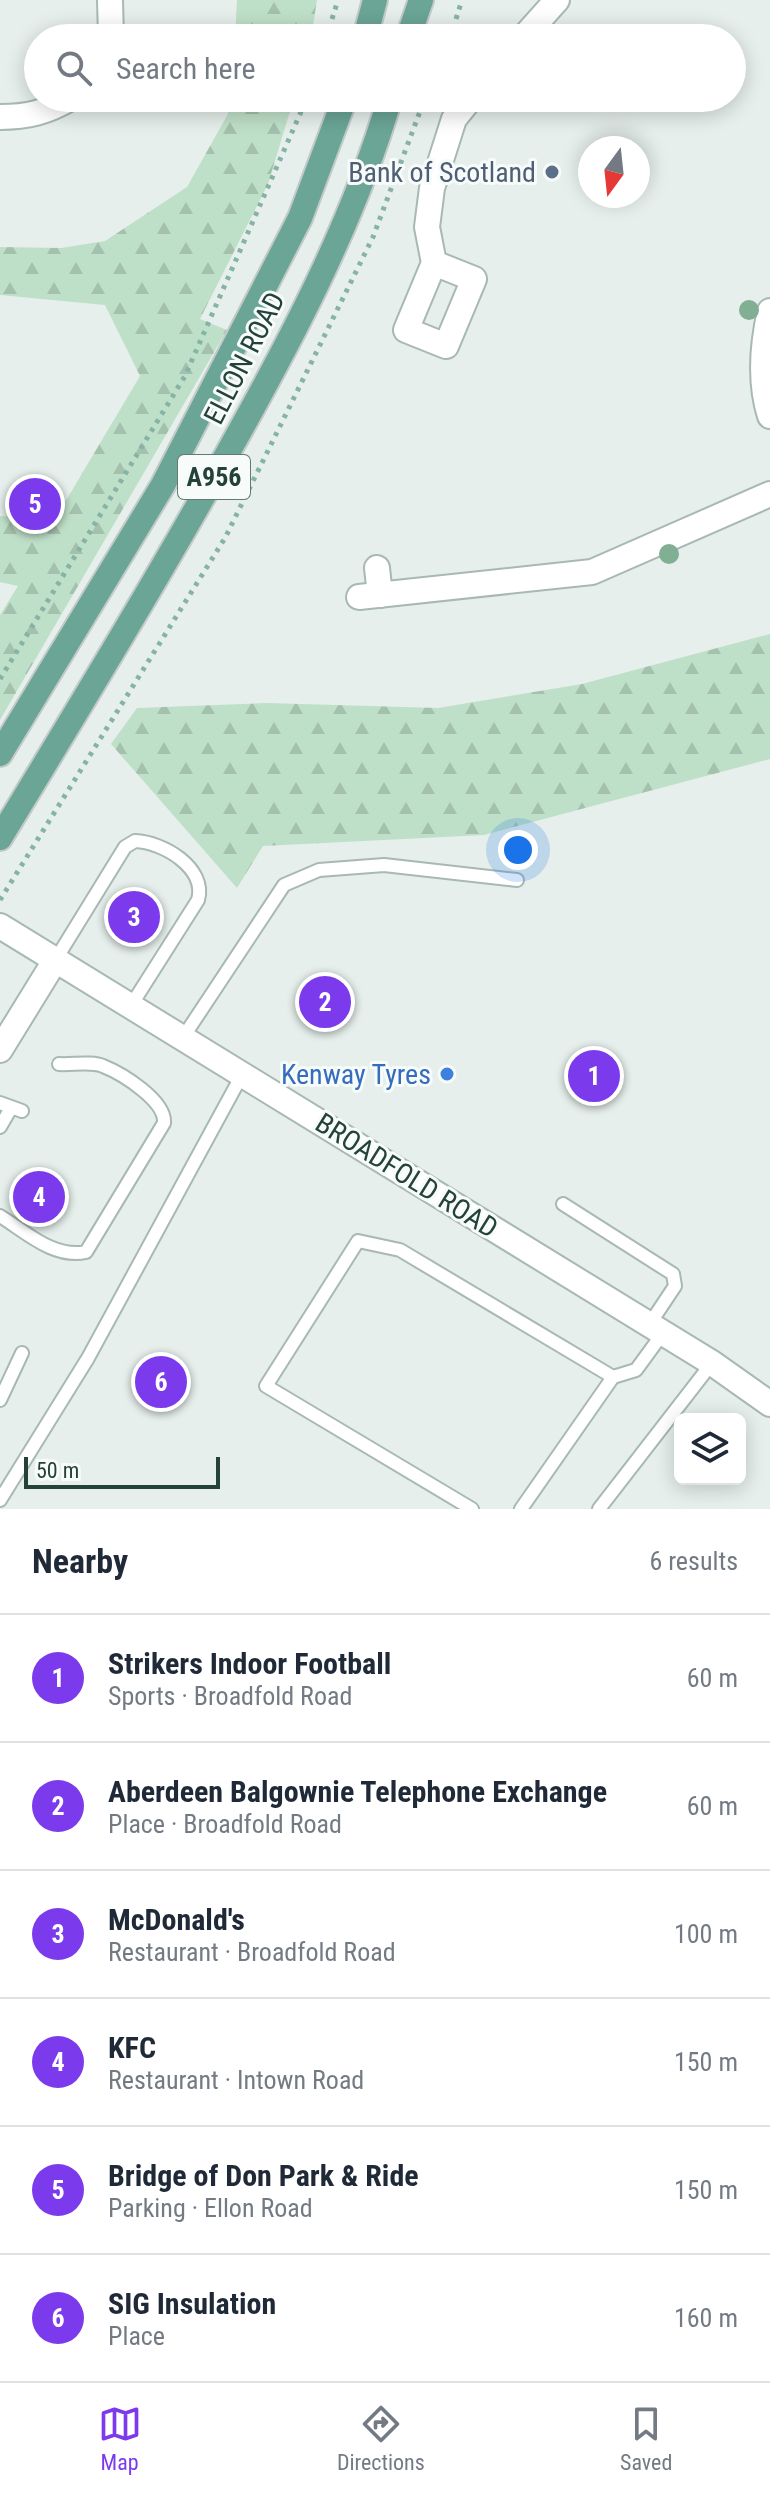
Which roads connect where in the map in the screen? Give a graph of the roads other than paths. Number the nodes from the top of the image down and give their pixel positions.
1 (110, 0) edge
2 (375, 0) edge
3 (421, 0) edge
4 (557, 0) edge
5 (111, 24) edge
6 (369, 24) edge
7 (413, 24) edge
8 (536, 24) edge
9 (44, 112) edge
10 (340, 112) edge
11 (385, 112) edge
12 (460, 112) edge
13 (0, 117) edge
14 (434, 263) dead end
15 (770, 311) edge
16 (770, 416) edge
17 (770, 494) edge
18 (377, 568) dead end
19 (0, 754) edge
20 (0, 838) edge
21 (517, 880) dead end
22 (0, 926) edge
23 (56, 959) junction
24 (132, 1004) junction
25 (184, 1036) junction
26 (0, 1050) edge
27 (59, 1064) dead end
28 (243, 1073) junction
29 (11, 1108) edge
30 (0, 1127) edge
31 (563, 1204) dead end
32 (0, 1216) edge
33 (656, 1329) junction
34 (22, 1353) dead end
35 (712, 1363) junction
36 (613, 1377) junction
37 (0, 1400) edge
38 (770, 1404) edge
39 (0, 1500) edge
40 (472, 1509) edge
41 (521, 1509) edge
42 (599, 1509) edge

1 - 5 street
2 - 6 main road
3 - 7 main road
4 - 8 street
9 - 13 street
10 - 19 main road, ELLON ROAD / A956
11 - 20 main road, ELLON ROAD / A956
12 - 14 street
15 - 16 street
17 - 18 street
21 - 25 lane
22 - 23 street, BROADFOLD ROAD
23 - 24 street, BROADFOLD ROAD
23 - 24 lane
23 - 26 street
24 - 25 street, BROADFOLD ROAD
25 - 28 street, BROADFOLD ROAD
27 - 32 lane
28 - 33 street, BROADFOLD ROAD
28 - 39 lane
29 - 30 lane
31 - 33 lane
33 - 35 street, BROADFOLD ROAD
33 - 36 lane
34 - 37 lane
35 - 38 street, BROADFOLD ROAD
35 - 42 lane
36 - 40 lane
36 - 41 lane

